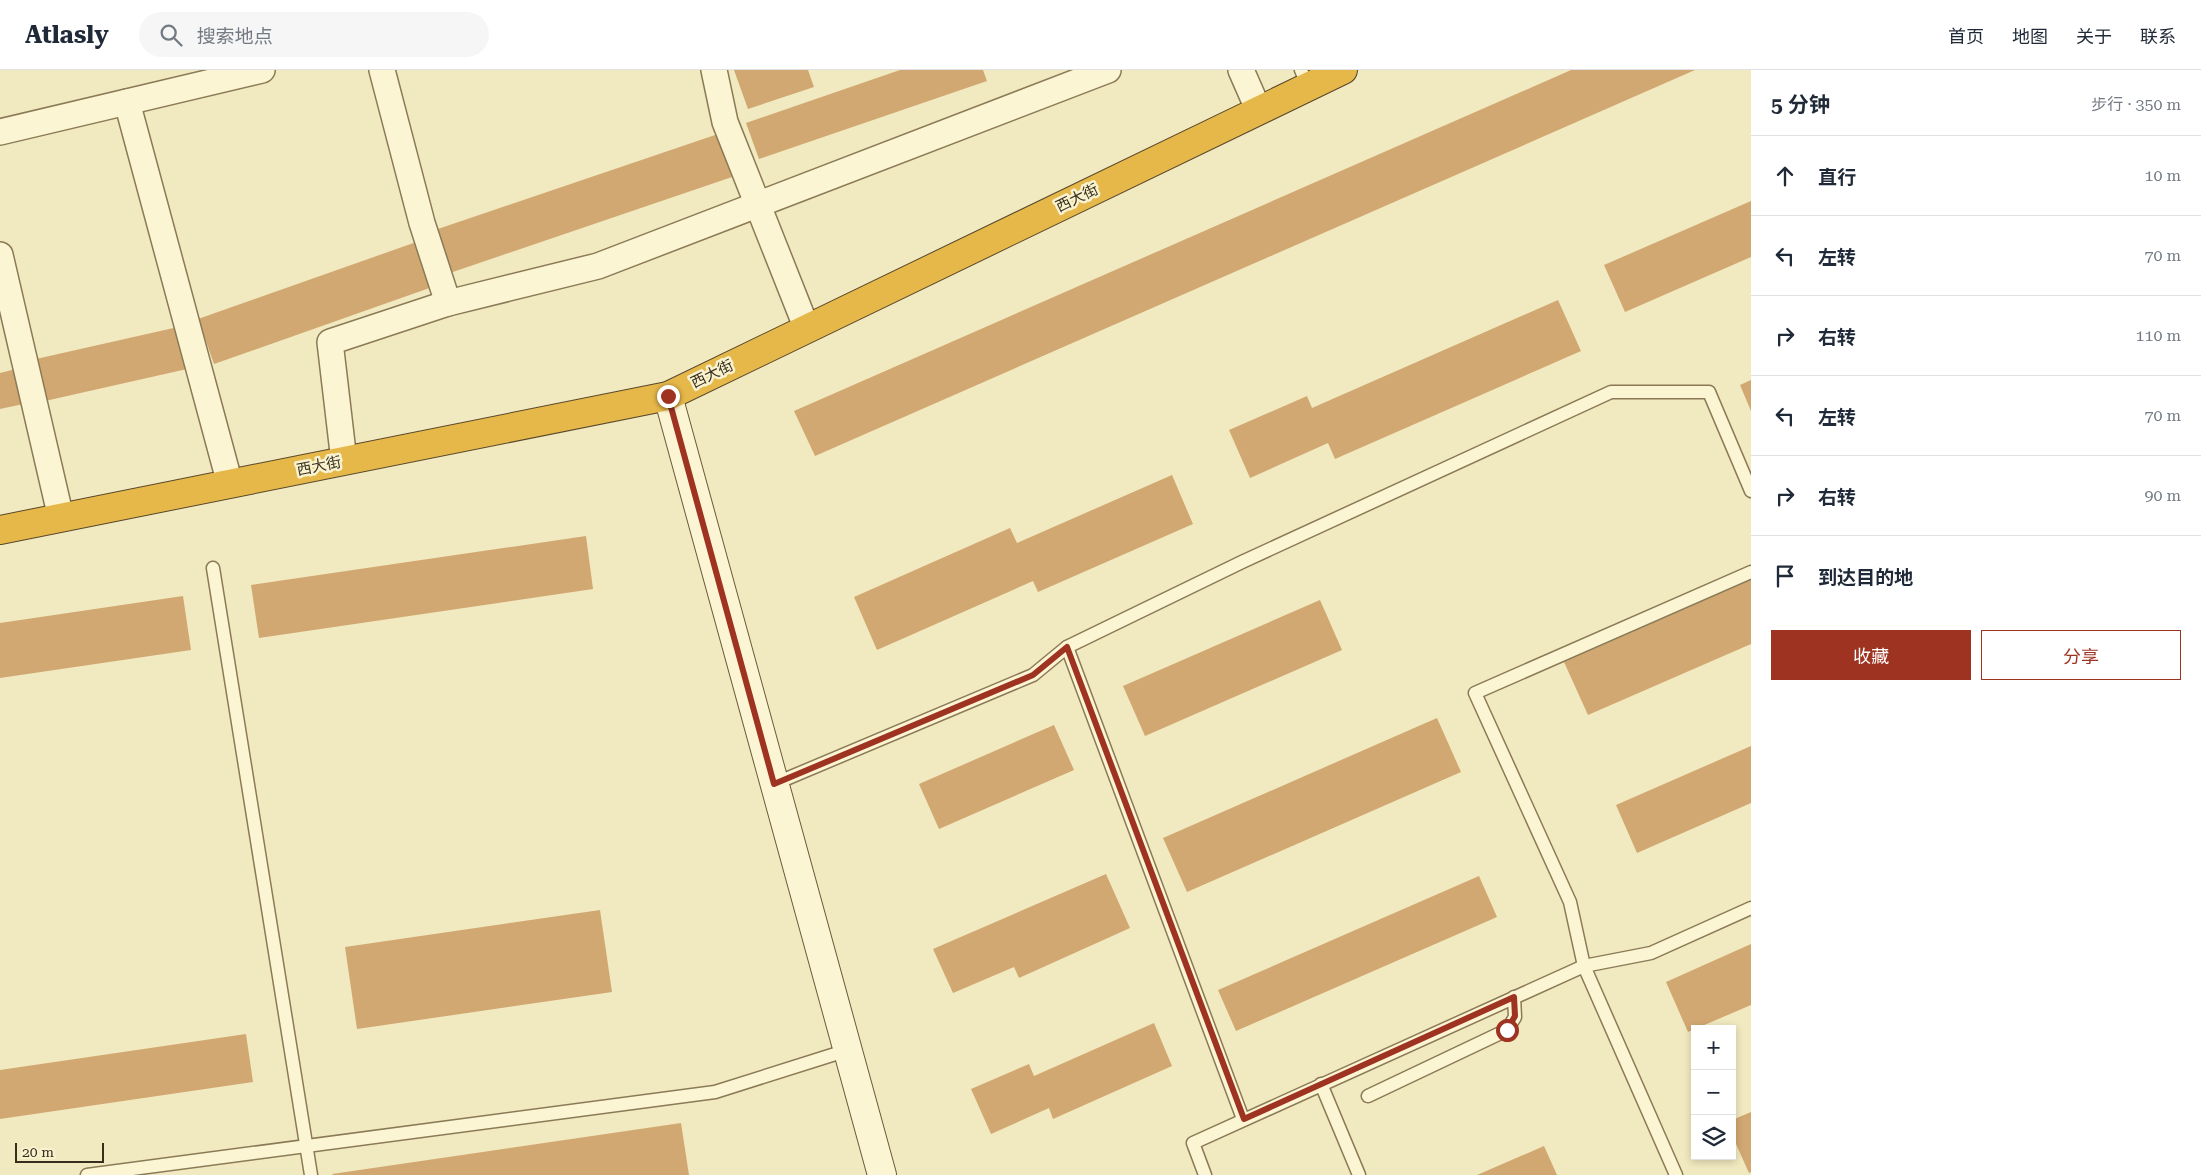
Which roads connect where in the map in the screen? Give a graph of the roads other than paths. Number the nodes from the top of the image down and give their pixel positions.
1 (262, 70) edge
2 (382, 70) edge
3 (714, 70) edge
4 (1108, 70) edge
5 (1241, 70) edge
6 (1343, 70) edge
7 (1305, 78) edge
8 (127, 102) junction
9 (1259, 111) junction
10 (0, 132) edge
11 (758, 205) junction
12 (0, 255) edge
13 (448, 304) junction
14 (807, 329) junction
15 (668, 396) junction
16 (344, 461) junction
17 (230, 484) junction
18 (1751, 491) edge
19 (61, 518) junction
20 (0, 530) edge
21 (213, 568) dead end
22 (1751, 572) edge
23 (1067, 647) junction
24 (774, 784) junction
25 (1751, 908) edge
26 (1584, 966) junction
27 (1514, 997) junction
28 (848, 1050) junction
29 (1321, 1084) junction
30 (1368, 1096) dead end
31 (1244, 1119) junction
32 (307, 1146) junction
33 (87, 1175) edge
34 (311, 1175) edge
35 (882, 1175) edge
36 (1205, 1175) edge
37 (1359, 1175) edge
38 (1676, 1175) edge

1 - 8 street
2 - 13 street
3 - 11 street
4 - 11 street
5 - 9 street
6 - 7 highway, 西大街
7 - 9 highway, 西大街
8 - 10 street
8 - 17 street
9 - 14 highway, 西大街
11 - 13 street
11 - 14 street
12 - 19 street
13 - 16 street
14 - 15 highway, 西大街
15 - 16 highway, 西大街
15 - 24 street
16 - 17 highway, 西大街
17 - 19 highway, 西大街
18 - 23 lane
19 - 20 highway, 西大街
21 - 32 lane
22 - 26 lane
23 - 24 lane
23 - 31 lane
24 - 28 street
25 - 26 lane
26 - 27 lane
26 - 38 lane
27 - 29 lane
27 - 30 lane
28 - 32 lane
28 - 35 street
29 - 31 lane
29 - 37 lane
31 - 36 lane
32 - 33 lane
32 - 34 lane

